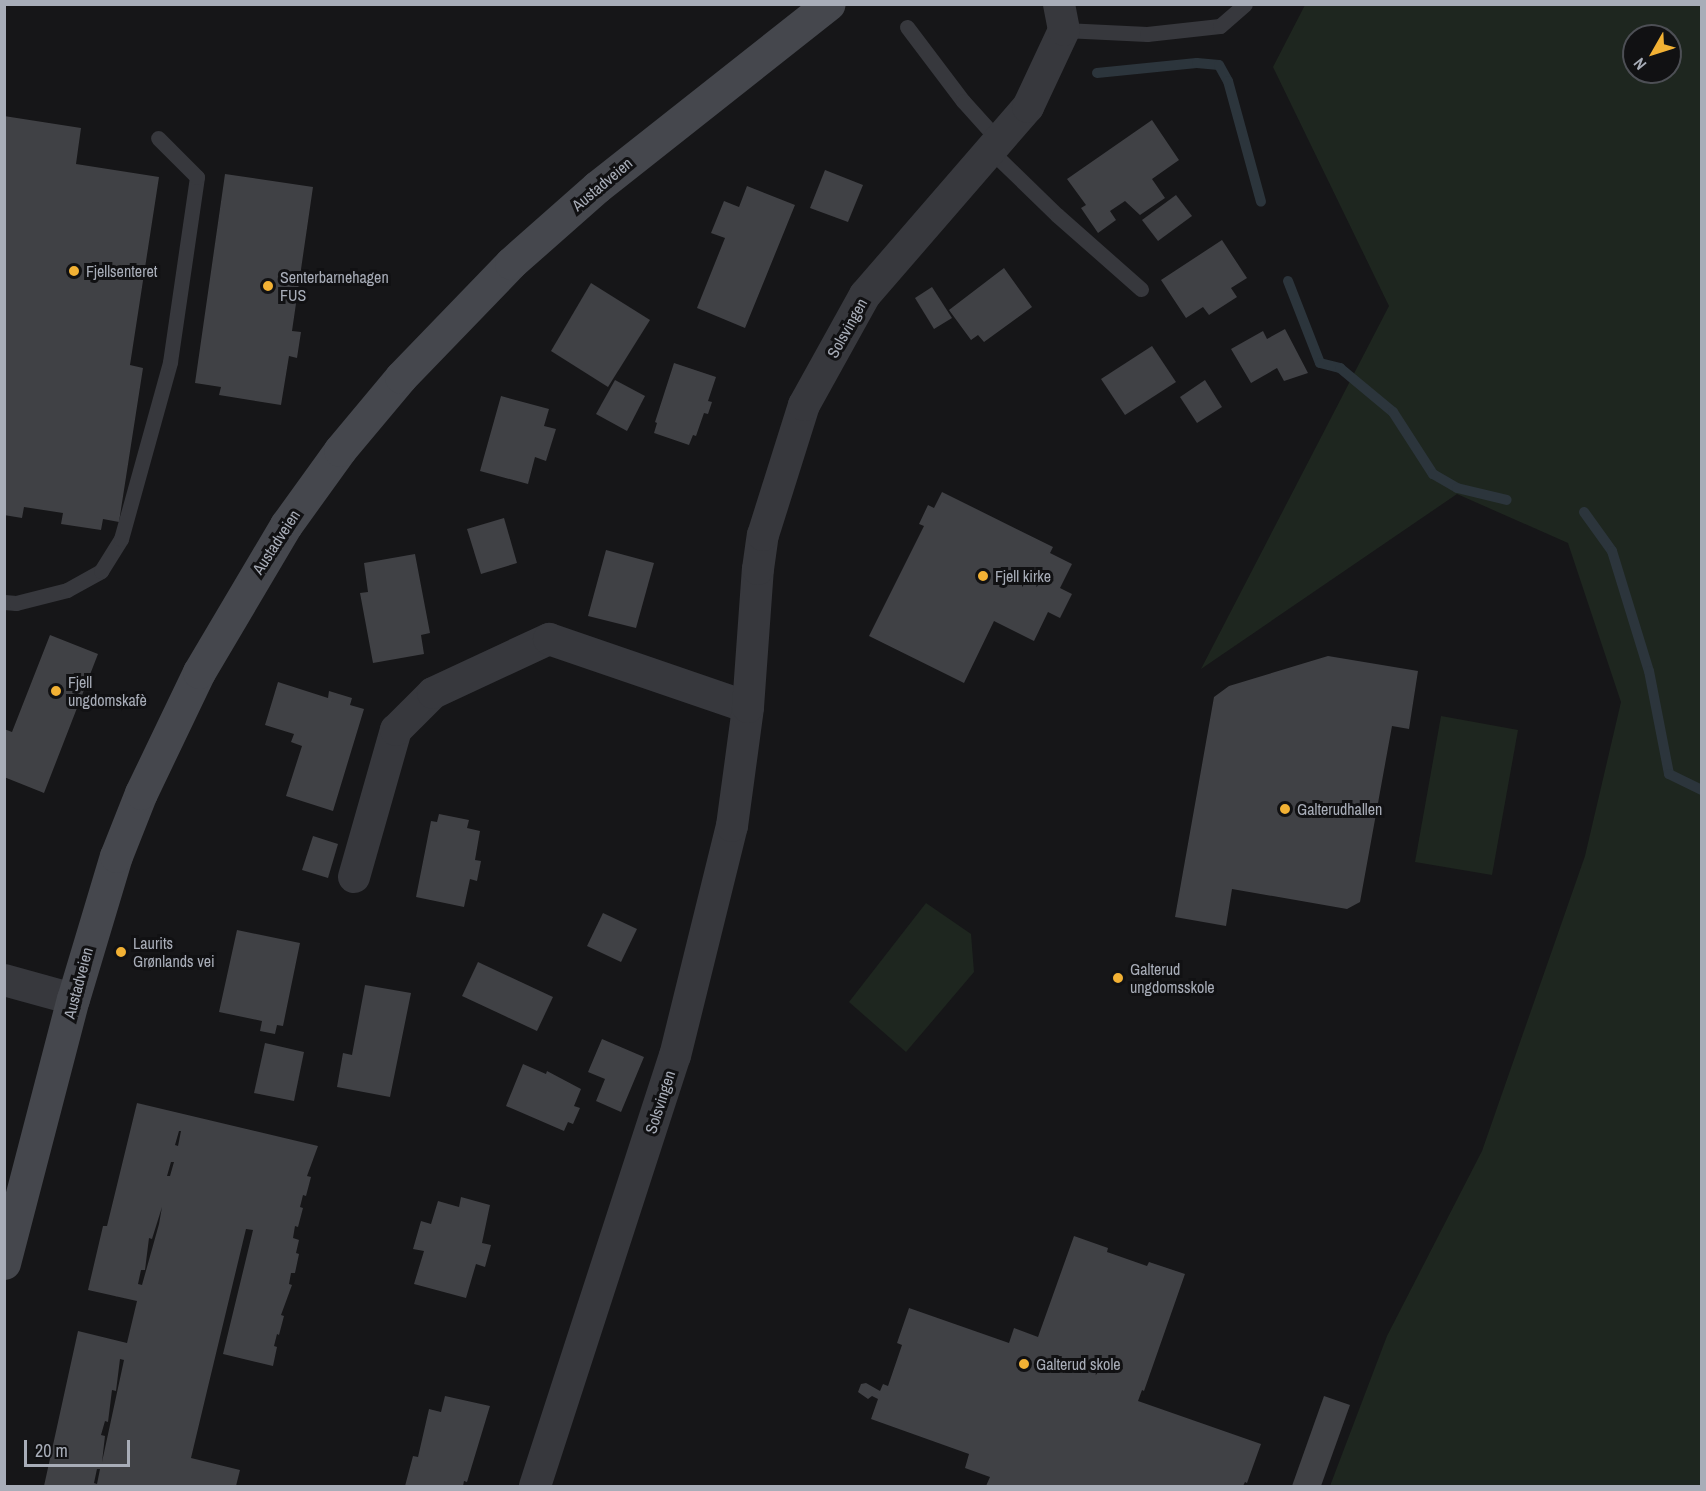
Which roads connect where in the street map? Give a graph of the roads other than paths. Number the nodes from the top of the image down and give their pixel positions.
1 (829, 4) edge
2 (1245, 4) edge
3 (1062, 17) edge
4 (907, 27) dead end
5 (158, 138) dead end
6 (995, 146) junction
7 (1141, 289) dead end
8 (4, 602) edge
9 (748, 707) junction
10 (354, 877) dead end
11 (4, 980) edge
12 (73, 999) junction
13 (4, 1263) edge
14 (535, 1486) edge

1 - 12 main road, Austadveien
2 - 3 lane
3 - 6 street, Solsvingen
4 - 6 lane
5 - 8 lane
6 - 7 lane
6 - 9 street, Solsvingen
9 - 10 street
9 - 14 street, Solsvingen
11 - 12 street
12 - 13 main road, Austadveien

